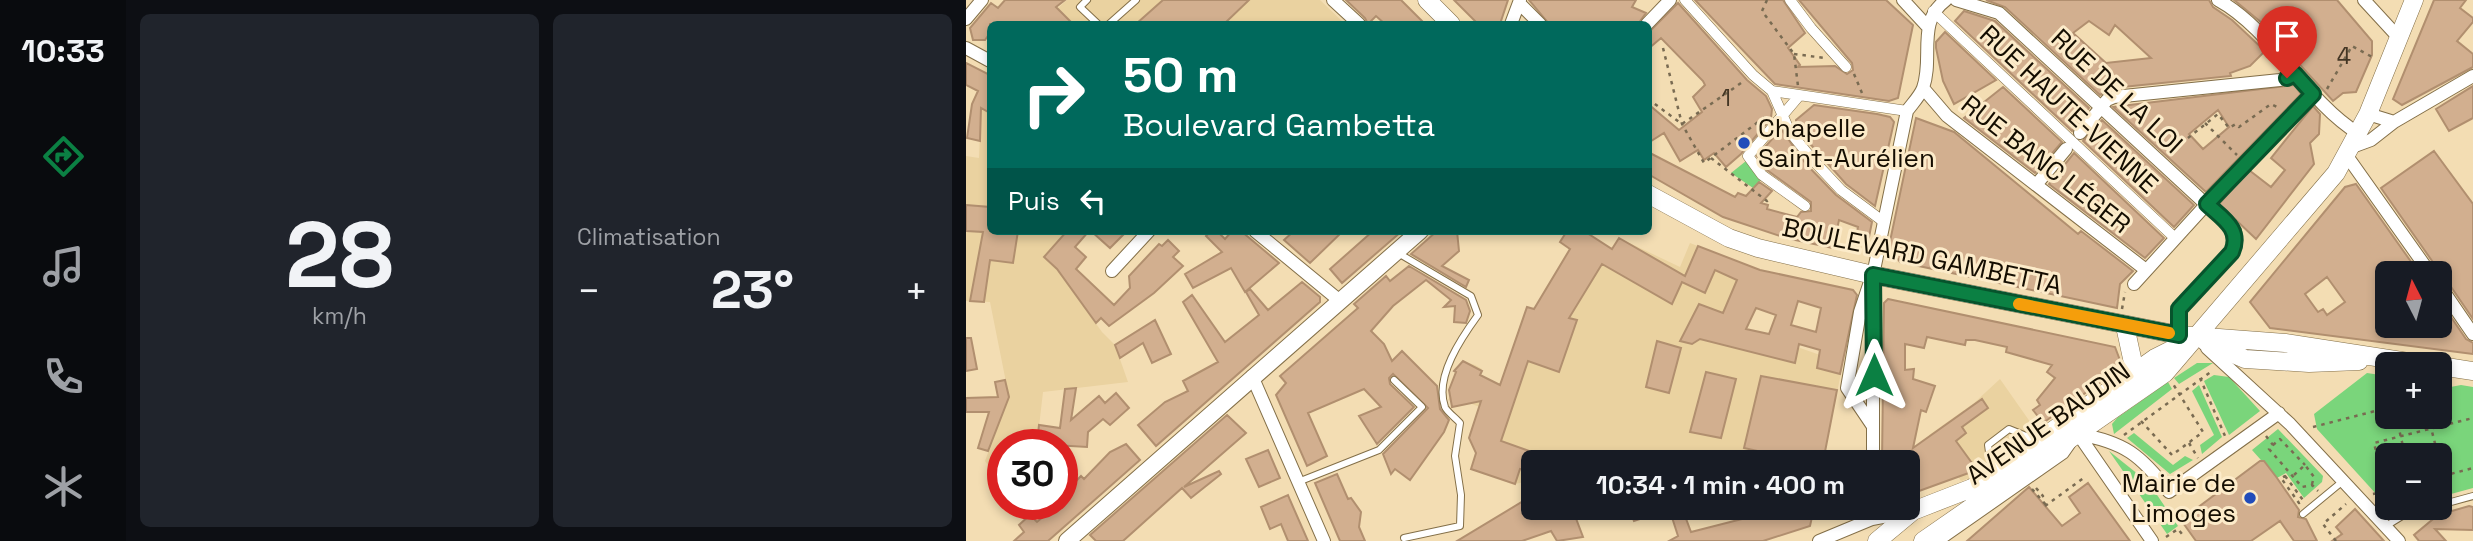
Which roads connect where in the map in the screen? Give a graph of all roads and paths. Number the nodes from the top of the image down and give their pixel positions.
1 (982, 0) edge
2 (1087, 0) edge
3 (1136, 0) edge
4 (1333, 0) edge
5 (1427, 0) edge
6 (1670, 0) edge
7 (1685, 0) edge
8 (1767, 0) edge
9 (1790, 0) edge
10 (1903, 0) edge
11 (1945, 0) edge
12 (1956, 0) edge
13 (2218, 0) edge
14 (2364, 0) edge
15 (2414, 0) edge
16 (1519, 1) edge
17 (1933, 12) junction
18 (966, 19) edge
19 (1095, 21) edge
20 (1112, 21) edge
21 (1356, 21) edge
22 (1448, 21) edge
23 (1512, 21) edge
24 (1537, 21) edge
25 (1650, 21) edge
26 (1927, 26) junction
27 (2399, 38) junction
28 (966, 48) edge
29 (1663, 48) dead end
30 (1794, 54) junction
31 (1835, 55) junction
32 (2374, 58) dead end
33 (987, 59) edge
34 (1846, 67) joint
35 (2295, 74) junction
36 (1753, 75) junction
37 (2473, 76) edge
38 (1923, 88) junction
39 (1772, 92) junction
40 (1799, 96) junction
41 (2315, 96) junction
42 (1652, 102) edge
43 (1866, 106) junction
44 (2101, 106) junction
45 (2277, 107) dead end
46 (1782, 110) junction
47 (1908, 111) junction
48 (2368, 114) junction
49 (2394, 122) junction
50 (2205, 123) junction
51 (1682, 124) junction
52 (2073, 141) junction
53 (2352, 146) junction
54 (1711, 158) junction
55 (2160, 161) junction
56 (2245, 162) junction
57 (2036, 185) junction
58 (1652, 196) edge
59 (1767, 201) dead end
60 (2207, 204) junction
61 (1805, 205) dead end
62 (1884, 222) junction
63 (1145, 235) edge
64 (1260, 235) edge
65 (1416, 235) edge
66 (2175, 238) junction
67 (1397, 252) junction
68 (2423, 261) edge
69 (2146, 270) junction
70 (1112, 271) dead end
71 (1873, 275) junction
72 (2130, 285) joint
73 (1340, 301) junction
74 (2452, 303) edge
75 (2123, 319) junction
76 (2473, 334) edge
77 (2188, 336) junction
78 (2375, 360) edge
79 (2452, 368) edge
80 (2220, 369) dead end
81 (2473, 371) edge
82 (2135, 372) junction
83 (1252, 376) junction
84 (2200, 378) junction
85 (1394, 380) dead end
86 (2179, 393) junction
87 (2375, 411) edge
88 (2278, 413) junction
89 (2473, 418) edge
90 (2141, 421) junction
91 (2452, 424) edge
92 (2313, 426) dead end
93 (1874, 427) junction
94 (2073, 427) junction
95 (2399, 429) edge
96 (2431, 429) joint
97 (2264, 434) dead end
98 (2400, 436) junction
99 (2121, 437) dead end
100 (2038, 440) junction
101 (2401, 443) edge
102 (2435, 443) edge
103 (2273, 445) junction
104 (2375, 447) edge
105 (2231, 448) junction
106 (1873, 450) edge
107 (2305, 465) junction
108 (2473, 468) edge
109 (2452, 473) edge
110 (1992, 474) junction
111 (2294, 475) junction
112 (2085, 477) dead end
113 (2213, 479) dead end
114 (2343, 481) junction
115 (1298, 482) junction
116 (2299, 483) junction
117 (2312, 485) junction
118 (2030, 486) dead end
119 (2037, 489) dead end
120 (2221, 490) dead end
121 (2290, 490) dead end
122 (2317, 490) dead end
123 (2357, 495) junction
124 (2473, 496) edge
125 (2040, 498) junction
126 (2452, 502) edge
127 (1920, 509) edge
128 (2303, 514) dead end
129 (1859, 520) edge
130 (1872, 520) edge
131 (1902, 520) edge
132 (2396, 520) edge
133 (2386, 526) junction
134 (2186, 532) dead end
135 (2166, 537) dead end
136 (1405, 538) dead end
137 (1935, 539) edge
138 (1067, 541) edge
139 (1324, 541) edge
140 (1819, 541) edge
141 (1870, 541) edge
142 (1877, 541) edge
143 (2152, 541) edge
144 (2336, 541) edge
145 (2399, 541) edge

1 - 18 street
2 - 19 lane
3 - 20 lane
4 - 21 street
5 - 22 main road
6 - 25 street
7 - 36 street
8 - 30 path
9 - 31 street
10 - 26 street
11 - 17 street
12 - 44 street, RUE DE LA LOI
13 - 35 street
14 - 27 street
15 - 27 main road
16 - 23 street
16 - 24 street
17 - 26 street
17 - 52 street, RUE HAUTE-VIENNE
26 - 38 street
27 - 48 main road
28 - 33 street
29 - 51 path
30 - 31 path
30 - 40 path
31 - 34 street
32 - 41 path
34 - 43 path
35 - 41 street
35 - 44 street
36 - 39 street
36 - 51 path
37 - 49 street
38 - 47 street
38 - 57 street, RUE BANC LÉGER
39 - 40 street
39 - 46 street
40 - 43 street
40 - 46 street
41 - 53 street
41 - 56 street
42 - 51 path
43 - 47 street
44 - 52 street
44 - 55 street, RUE DE LA LOI
45 - 50 path
46 - 54 path
46 - 61 street
46 - 62 street
47 - 62 street
48 - 49 street
48 - 53 main road
49 - 53 street
50 - 55 path
50 - 56 path
51 - 54 path
52 - 57 street
52 - 66 street, RUE HAUTE-VIENNE
53 - 68 street
53 - 77 main road
54 - 59 path
55 - 60 street, RUE DE LA LOI
56 - 60 street
57 - 69 street, RUE BANC LÉGER
58 - 71 main road, BOULEVARD GAMBETTA
60 - 66 street
60 - 77 street, RUE DE LA LOI
62 - 71 street
63 - 70 street
64 - 73 street
65 - 67 street
66 - 69 street
67 - 73 street
67 - 136 lane
69 - 72 street
71 - 75 main road, BOULEVARD GAMBETTA
71 - 93 street
71 - 93 street
72 - 75 path
73 - 83 street
74 - 76 street
75 - 77 main road, BOULEVARD GAMBETTA
75 - 82 main road
77 - 78 main road, BOULEVARD GAMBETTA
77 - 82 main road, AVENUE BAUDIN
77 - 88 street
77 - 94 main road, AVENUE BAUDIN
79 - 81 main road
80 - 84 path
82 - 94 main road, AVENUE BAUDIN
83 - 115 street
83 - 138 street
84 - 86 path
84 - 105 path
85 - 115 lane
86 - 90 path
86 - 90 path
87 - 92 path
88 - 105 street
88 - 114 street
89 - 91 path
90 - 99 path
93 - 106 street
94 - 100 main road, AVENUE BAUDIN
94 - 105 street
94 - 137 main road, AVENUE BAUDIN
94 - 143 street
95 - 98 path
96 - 98 path
96 - 102 path
97 - 103 path
98 - 101 path
98 - 104 path
100 - 110 main road, AVENUE BAUDIN
100 - 110 lane
103 - 107 path
103 - 111 path
107 - 111 path
107 - 117 path
108 - 109 path
110 - 127 main road, AVENUE BAUDIN
111 - 116 path
112 - 125 path
113 - 120 path
114 - 123 street
114 - 128 lane
115 - 139 street
116 - 117 path
116 - 121 path
117 - 122 path
118 - 125 path
119 - 125 path
123 - 133 street
123 - 144 path
124 - 126 lane
129 - 140 street, AVENUE BAUDIN
130 - 141 street
131 - 142 main road, AVENUE BAUDIN
132 - 133 lane
133 - 145 street
134 - 135 path

